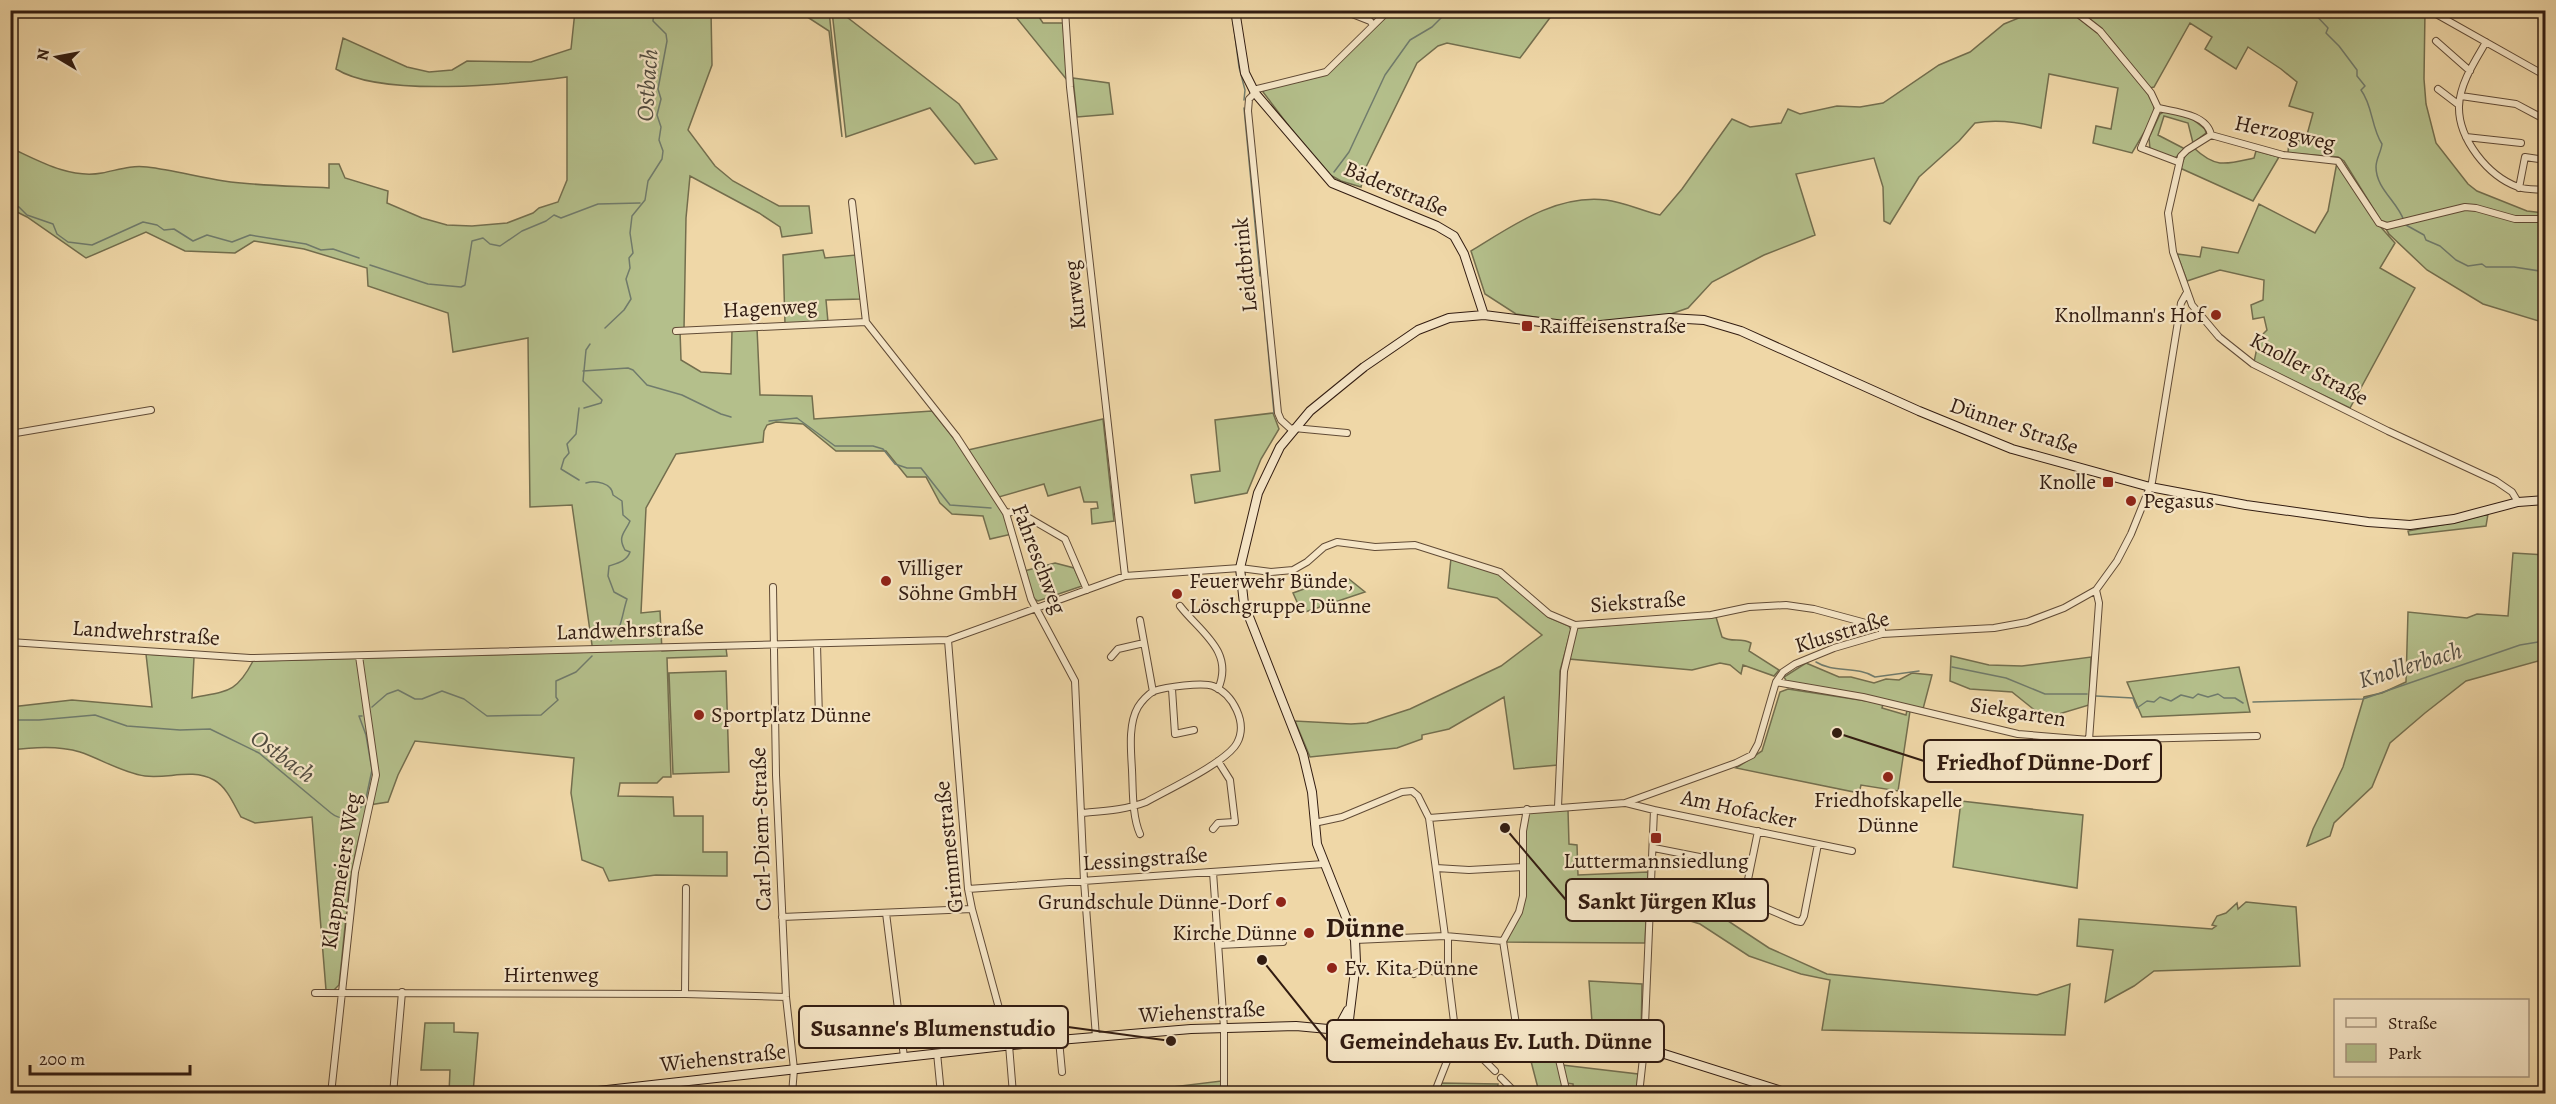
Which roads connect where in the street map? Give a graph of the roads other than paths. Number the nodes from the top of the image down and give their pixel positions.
1 (1065, 10) edge
2 (1235, 10) edge
3 (1342, 10) edge
4 (1389, 10) edge
5 (2073, 10) edge
6 (2429, 10) edge
7 (1373, 25) junction
8 (2436, 41) dead end
9 (2486, 42) junction
10 (2470, 71) junction
11 (2546, 76) edge
12 (2438, 89) dead end
13 (1254, 91) junction
14 (2461, 96) junction
15 (2459, 105) junction
16 (2158, 108) junction
17 (2546, 120) edge
18 (2211, 135) junction
19 (2466, 136) junction
20 (2521, 143) dead end
21 (2546, 160) edge
22 (2178, 162) junction
23 (2519, 188) junction
24 (2546, 190) edge
25 (852, 201) dead end
26 (2546, 219) edge
27 (2186, 294) junction
28 (1484, 315) junction
29 (866, 322) junction
30 (676, 331) dead end
31 (152, 410) dead end
32 (1293, 429) junction
33 (1347, 433) dead end
34 (10, 434) edge
35 (2151, 487) junction
36 (2546, 500) edge
37 (2518, 502) junction
38 (1006, 513) junction
39 (1240, 568) junction
40 (1125, 576) junction
41 (773, 587) dead end
42 (1087, 590) junction
43 (2096, 590) junction
44 (1180, 606) dead end
45 (1035, 609) junction
46 (1140, 620) dead end
47 (1575, 625) junction
48 (1882, 634) junction
49 (948, 640) junction
50 (10, 642) edge
51 (775, 643) junction
52 (1144, 643) junction
53 (817, 644) junction
54 (359, 656) junction
55 (1111, 657) dead end
56 (1776, 681) junction
57 (1172, 688) junction
58 (1218, 689) junction
59 (1153, 692) junction
60 (819, 719) dead end
61 (1194, 730) dead end
62 (2258, 736) dead end
63 (2089, 740) junction
64 (1218, 761) junction
65 (1625, 803) junction
66 (1135, 806) junction
67 (1558, 807) junction
68 (1527, 809) junction
69 (1654, 810) junction
70 (1082, 813) junction
71 (1429, 818) junction
72 (1314, 822) junction
73 (1213, 828) dead end
74 (1758, 831) junction
75 (1140, 834) dead end
76 (1818, 844) junction
77 (1654, 848) junction
78 (1852, 851) dead end
79 (1324, 864) junction
80 (1436, 867) junction
81 (1523, 867) junction
82 (1750, 867) junction
83 (1213, 872) junction
84 (1084, 881) junction
85 (686, 888) dead end
86 (968, 889) junction
87 (972, 909) junction
88 (886, 913) junction
89 (782, 917) junction
90 (1446, 936) junction
91 (1355, 940) junction
92 (1503, 941) junction
93 (1283, 942) dead end
94 (1219, 945) junction
95 (1448, 973) junction
96 (1414, 974) dead end
97 (402, 992) junction
98 (315, 993) dead end
99 (342, 993) junction
100 (685, 994) junction
101 (786, 997) junction
102 (1350, 1007) junction
103 (1224, 1028) junction
104 (1336, 1032) junction
105 (1347, 1036) junction
106 (1096, 1037) junction
107 (1518, 1037) junction
108 (1458, 1038) junction
109 (1554, 1038) junction
110 (1059, 1040) junction
111 (1009, 1045) junction
112 (1644, 1049) junction
113 (937, 1053) junction
114 (904, 1057) junction
115 (794, 1069) junction
116 (1495, 1071) dead end
117 (1062, 1072) dead end
118 (1501, 1078) dead end
119 (644, 1089) edge
120 (1335, 1090) dead end
121 (331, 1094) edge
122 (393, 1094) edge
123 (571, 1094) edge
124 (792, 1094) edge
125 (941, 1094) edge
126 (1013, 1094) edge
127 (1224, 1094) edge
128 (1299, 1094) edge
129 (1434, 1094) edge
130 (1517, 1094) edge
131 (1567, 1094) edge
132 (1639, 1094) edge
133 (1791, 1094) edge

1 - 40 street, Kurweg
2 - 13 street, Bäderstraße
3 - 7 street
4 - 7 street
5 - 16 street
6 - 9 street
7 - 13 street
8 - 10 street
9 - 10 street
9 - 11 street
10 - 14 street
12 - 15 street
13 - 28 street, Bäderstraße
13 - 32 street, Leidtbrink
14 - 15 street
14 - 17 street
15 - 19 street
16 - 18 street, Herzogweg
16 - 22 street
18 - 22 street
18 - 26 street, Herzogweg
19 - 20 street
19 - 23 street
21 - 23 street
22 - 27 street, Knoller Straße
23 - 24 street
25 - 29 street
27 - 35 street, Klusstraße
27 - 37 street, Knoller Straße
28 - 32 street
28 - 35 street, Dünner Straße
29 - 30 street, Hagenweg
29 - 38 street, Fahreschweg
31 - 34 street
32 - 33 street
32 - 39 street
35 - 37 street, Dünner Straße
35 - 43 street, Klusstraße
36 - 37 street, Dünner Straße
38 - 42 street
38 - 45 street, Fahreschweg
39 - 40 street, Landwehrstraße
39 - 47 street, Siekstraße
39 - 72 street
40 - 42 street, Landwehrstraße
41 - 51 street, Carl-Diem-Straße
42 - 45 street, Landwehrstraße
43 - 48 street, Klusstraße
43 - 63 street
44 - 58 street
45 - 49 street, Landwehrstraße
45 - 70 street, Fahreschweg
46 - 52 street
47 - 48 street, Siekstraße
47 - 67 street
48 - 56 street, Klusstraße
49 - 53 street, Landwehrstraße
49 - 86 street, Grimmestraße
50 - 54 street, Landwehrstraße
51 - 53 street, Landwehrstraße
51 - 54 street, Landwehrstraße
51 - 89 street, Carl-Diem-Straße
52 - 55 street
52 - 59 street
53 - 60 street
54 - 99 street, Klappmeiers Weg
56 - 63 street, Siekgarten
56 - 65 street, Klusstraße
57 - 58 street
57 - 59 street
57 - 61 street
58 - 64 street
59 - 66 street
62 - 63 street, Siekgarten
64 - 66 street
64 - 73 street
65 - 67 street, Klusstraße
65 - 69 street, Am Hofacker
66 - 70 street
66 - 75 street
67 - 68 street, Klusstraße
68 - 71 street, Klusstraße
68 - 81 street
69 - 74 street, Am Hofacker
69 - 77 street
70 - 84 street, Fahreschweg
71 - 72 street
71 - 80 street
72 - 79 street
74 - 76 street, Am Hofacker
74 - 82 street
76 - 78 street, Am Hofacker
76 - 82 street
77 - 82 street
77 - 112 street
79 - 83 street, Lessingstraße
79 - 91 street
80 - 81 street
80 - 90 street
81 - 92 street
83 - 84 street, Lessingstraße
83 - 94 street
84 - 86 street, Lessingstraße
84 - 106 street, Fahreschweg
85 - 100 street
86 - 87 street, Grimmestraße
87 - 88 street
87 - 111 street, Grimmestraße
88 - 89 street
88 - 114 street
89 - 101 street, Carl-Diem-Straße
90 - 91 street
90 - 92 street
90 - 95 street
91 - 102 street
92 - 107 street
93 - 94 street
94 - 103 street
95 - 96 street
95 - 108 street
97 - 99 street, Hirtenweg
97 - 100 street, Hirtenweg
97 - 122 street
98 - 99 street, Hirtenweg
99 - 121 street, Klappmeiers Weg
100 - 101 street, Hirtenweg
101 - 115 street, Carl-Diem-Straße
102 - 104 street
102 - 105 street
103 - 104 street, Wiehenstraße
103 - 106 street, Wiehenstraße
103 - 127 street
104 - 105 street, Wiehenstraße
105 - 108 street, Wiehenstraße
106 - 110 street, Wiehenstraße
107 - 108 street, Wiehenstraße
107 - 109 street, Wiehenstraße
108 - 116 street
108 - 129 street
109 - 112 street, Wiehenstraße
109 - 131 street
110 - 111 street, Wiehenstraße
110 - 117 street
111 - 113 street, Wiehenstraße
111 - 126 street, Grimmestraße
112 - 132 street
112 - 133 street, Wiehenstraße
113 - 114 street, Wiehenstraße
113 - 125 street
114 - 115 street, Wiehenstraße
115 - 119 street, Wiehenstraße
115 - 124 street, Carl-Diem-Straße
118 - 130 street
119 - 123 street, Wiehenstraße
120 - 128 street

